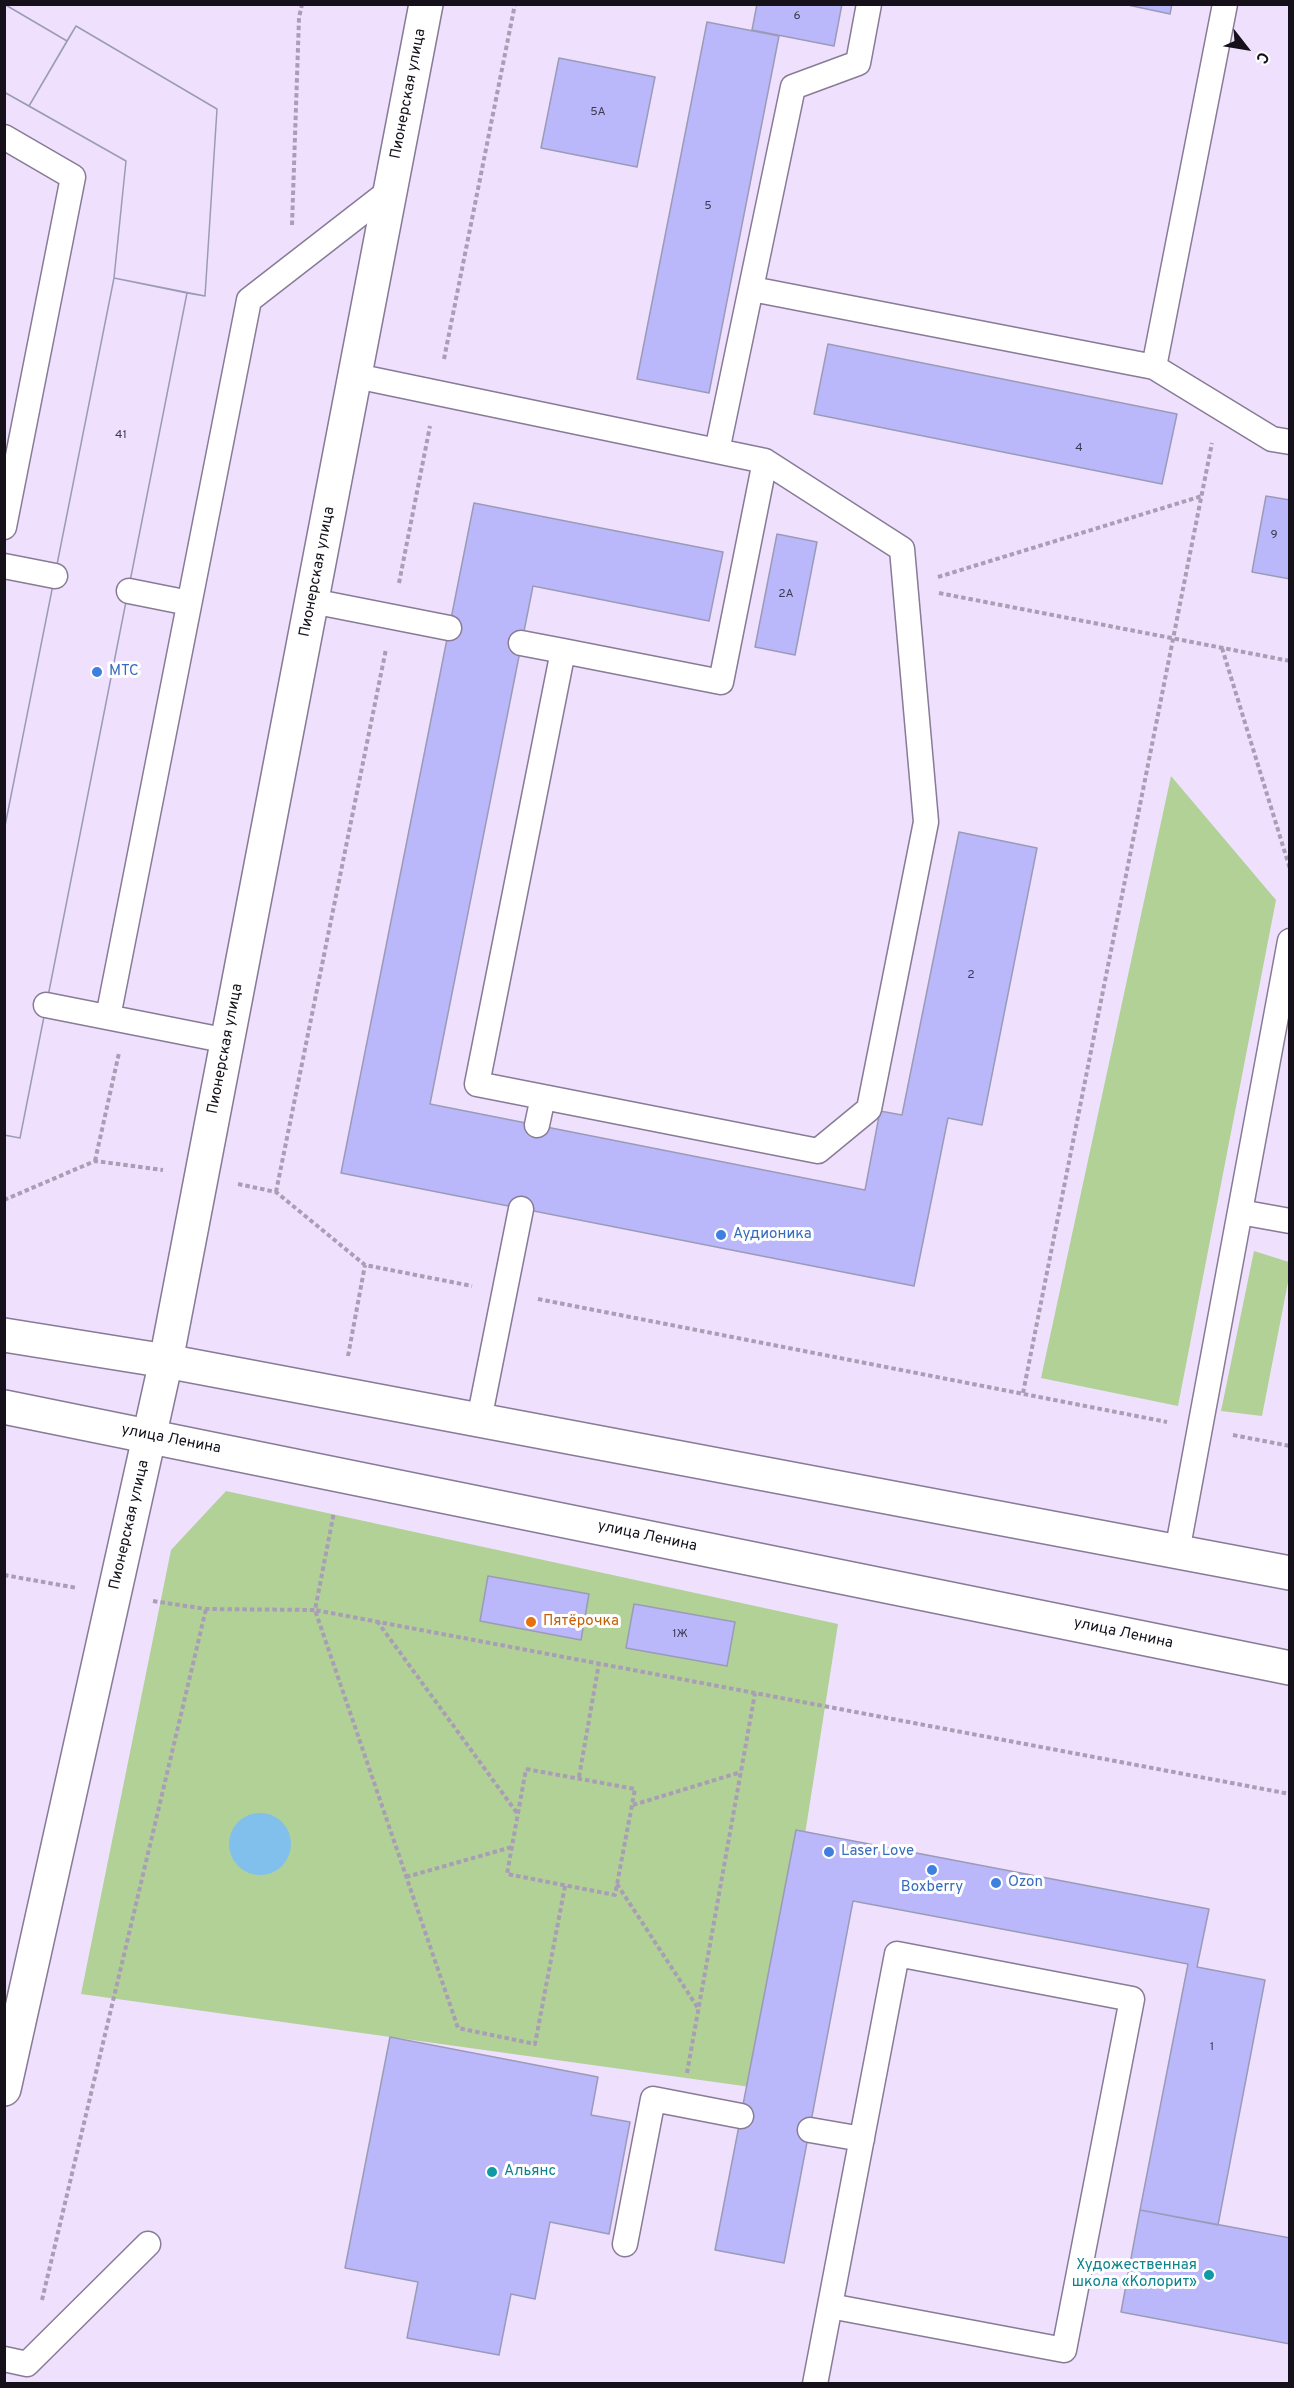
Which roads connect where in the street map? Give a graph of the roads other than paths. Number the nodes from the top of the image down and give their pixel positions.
1 (426, 4) edge
2 (869, 4) edge
3 (1225, 4) edge
4 (4, 137) edge
5 (392, 189) junction
6 (752, 289) junction
7 (1154, 367) junction
8 (356, 376) junction
9 (1290, 442) edge
10 (717, 451) junction
11 (765, 461) junction
12 (4, 527) edge
13 (4, 566) edge
14 (55, 576) dead end
15 (129, 591) dead end
16 (312, 602) junction
17 (189, 603) junction
18 (449, 628) dead end
19 (521, 643) dead end
20 (563, 651) junction
21 (1290, 941) edge
22 (46, 1005) dead end
23 (108, 1017) junction
24 (228, 1041) junction
25 (543, 1097) junction
26 (537, 1125) dead end
27 (521, 1209) dead end
28 (1240, 1212) junction
29 (1290, 1221) edge
30 (4, 1335) edge
31 (166, 1361) junction
32 (4, 1407) edge
33 (479, 1420) junction
34 (150, 1435) junction
35 (1177, 1552) junction
36 (1290, 1573) edge
37 (1290, 1668) edge
38 (4, 2089) edge
39 (741, 2116) dead end
40 (810, 2130) dead end
41 (862, 2139) junction
42 (148, 2244) dead end
43 (625, 2244) dead end
44 (830, 2306) junction
45 (4, 2360) edge
46 (815, 2384) edge

1 - 5 main road, Пионерская улица
2 - 6 lane
3 - 7 lane
4 - 12 lane
5 - 8 main road, Пионерская улица
5 - 17 lane
6 - 7 lane
6 - 10 lane
7 - 9 lane
8 - 10 lane
8 - 16 main road, Пионерская улица
10 - 11 lane
11 - 20 lane
11 - 25 lane
13 - 14 lane
15 - 17 lane
16 - 18 lane
16 - 24 main road, Пионерская улица
17 - 23 lane
19 - 20 lane
20 - 25 lane
21 - 28 lane
22 - 23 lane
23 - 24 lane
24 - 31 main road, Пионерская улица
25 - 26 lane
27 - 33 lane
28 - 29 lane
28 - 35 lane
30 - 31 main road
31 - 33 main road
31 - 34 main road, Пионерская улица
32 - 34 main road, улица Ленина
33 - 35 main road
34 - 37 main road, улица Ленина
34 - 38 main road, Пионерская улица
35 - 36 main road
39 - 43 lane
40 - 41 lane
41 - 44 lane
41 - 44 lane
42 - 45 lane
44 - 46 lane

